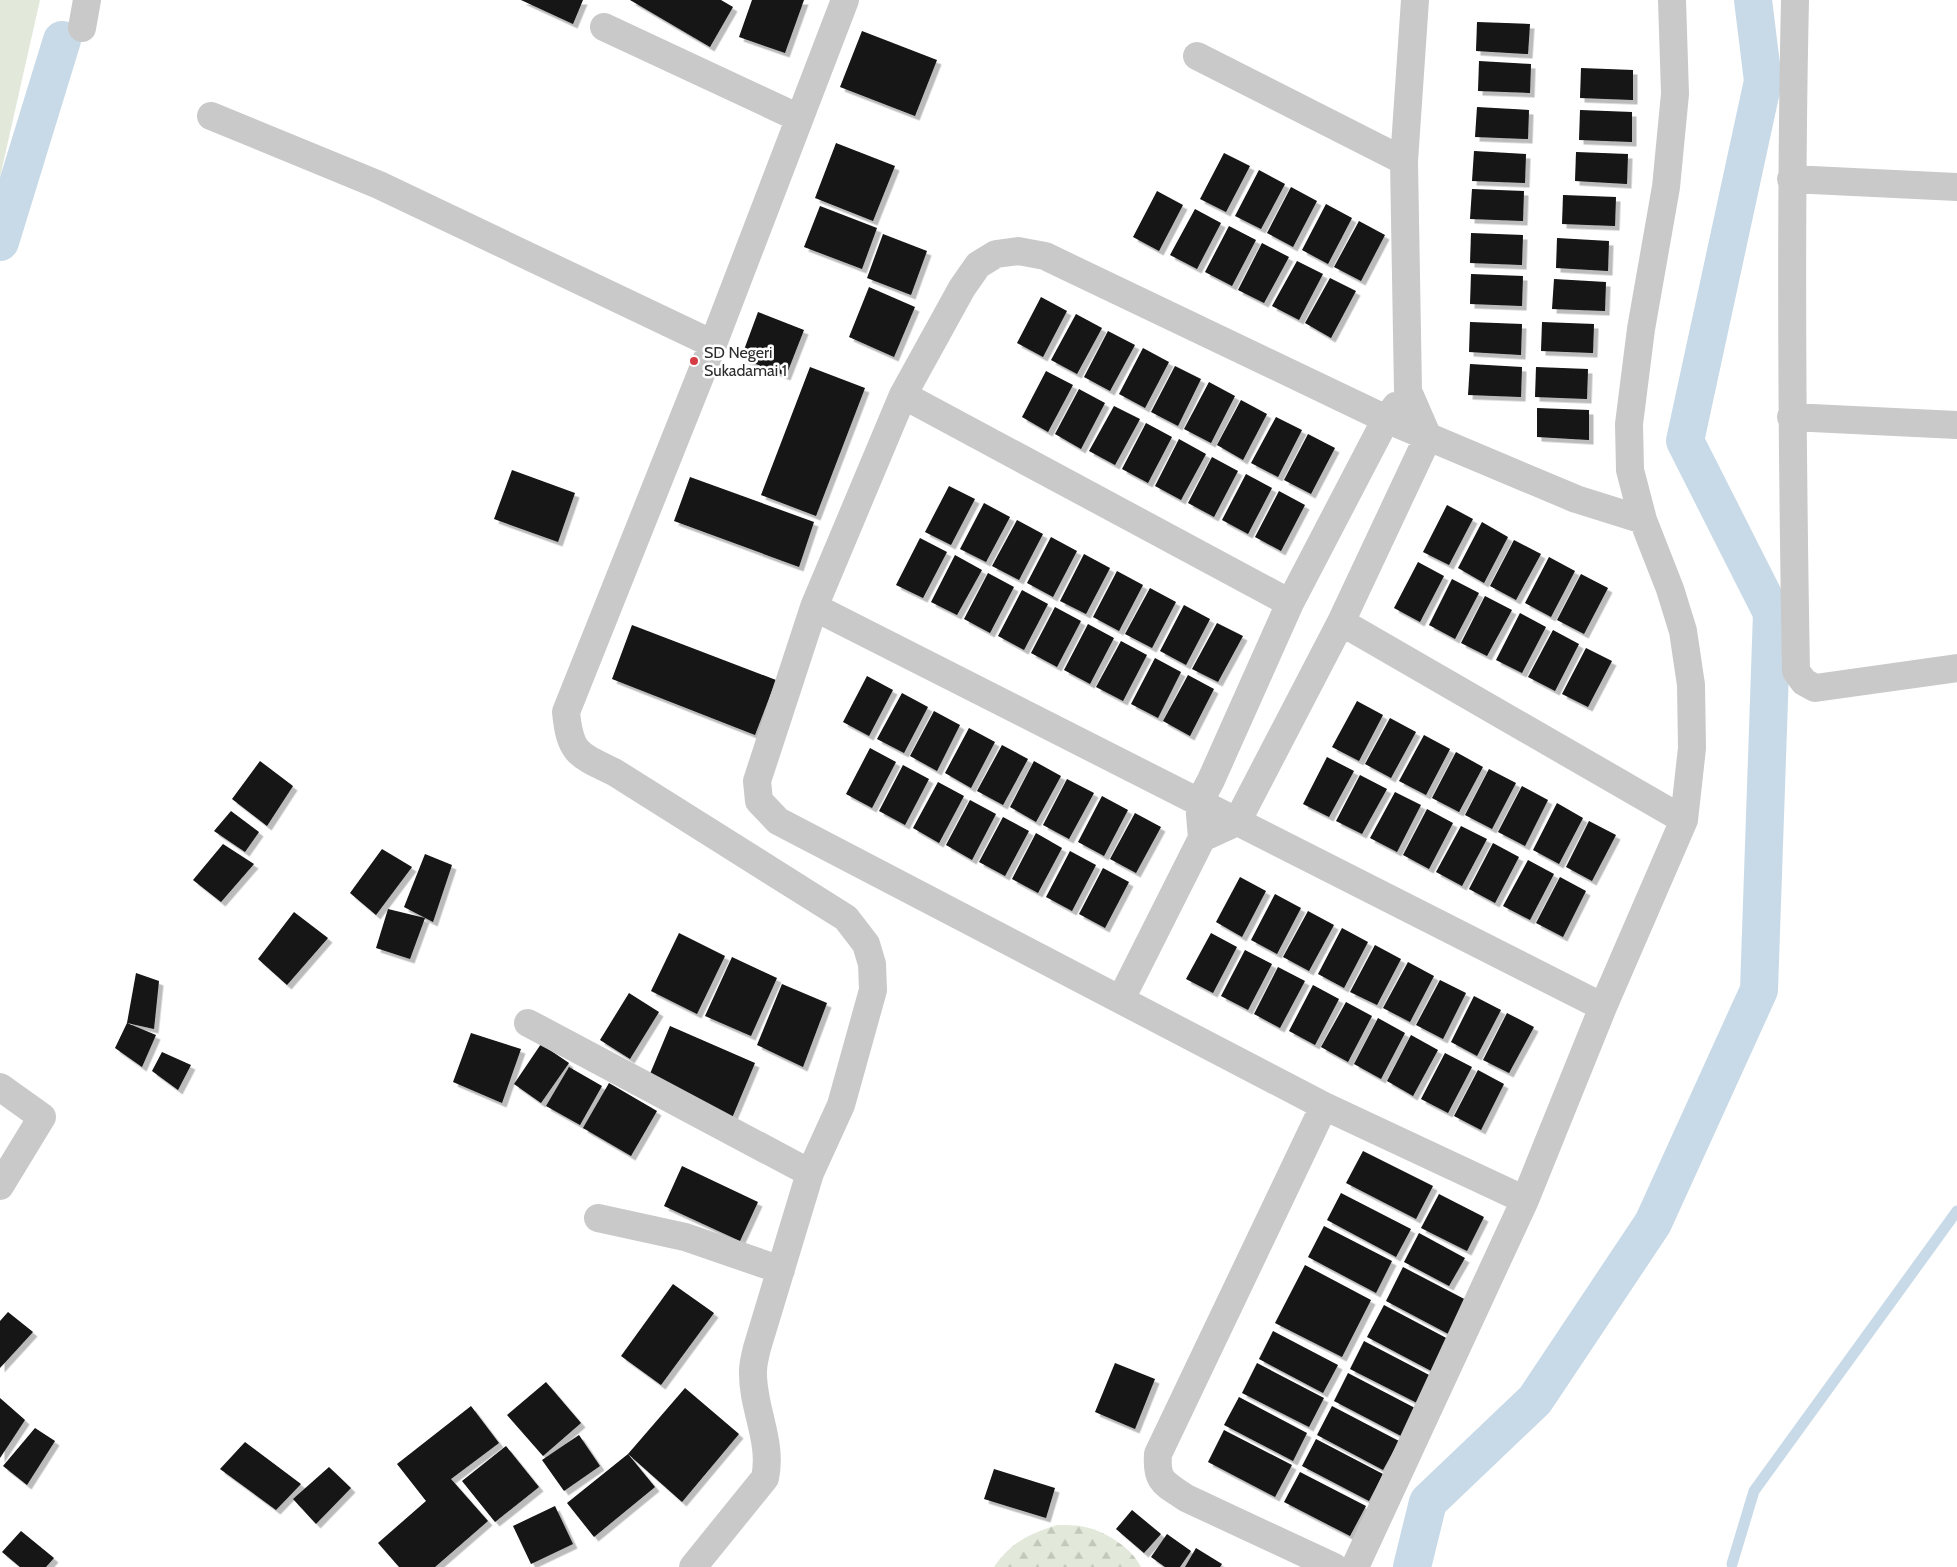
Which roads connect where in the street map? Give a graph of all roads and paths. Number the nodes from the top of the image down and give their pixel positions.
1 (87, 0) edge
2 (845, 0) edge
3 (1415, 0) edge
4 (1672, 0) edge
5 (1795, 0) edge
6 (82, 28) dead end
7 (603, 34) dead end
8 (1198, 56) dead end
9 (212, 116) dead end
10 (796, 127) junction
11 (1404, 161) junction
12 (1791, 180) junction
13 (1957, 187) edge
14 (712, 344) junction
15 (1408, 391) junction
16 (903, 395) junction
17 (1791, 417) junction
18 (1386, 419) junction
19 (1957, 425) edge
20 (1428, 437) junction
21 (1643, 520) junction
22 (1290, 603) junction
23 (814, 607) junction
24 (1341, 622) junction
25 (1957, 668) edge
26 (1199, 803) junction
27 (1684, 820) junction
28 (1237, 822) junction
29 (1202, 838) junction
30 (1121, 999) junction
31 (1603, 1006) junction
32 (528, 1023) dead end
33 (0, 1087) edge
34 (1324, 1106) junction
35 (810, 1173) junction
36 (0, 1186) edge
37 (1525, 1200) junction
38 (598, 1218) dead end
39 (781, 1270) junction
40 (693, 1567) edge
41 (1334, 1567) edge
42 (1355, 1567) edge

1 - 6 street
2 - 10 street
3 - 11 street
4 - 21 street
5 - 12 street
7 - 10 street
8 - 11 street
9 - 14 street
10 - 14 street
11 - 15 street
12 - 13 street
12 - 17 street
14 - 35 street
15 - 18 street
15 - 20 street
16 - 18 street
16 - 22 street
16 - 23 street
17 - 19 street
17 - 25 street
18 - 20 street
18 - 22 street
20 - 21 street
20 - 24 street
21 - 27 street
22 - 26 street
23 - 26 street
23 - 30 street
24 - 27 street
24 - 28 street
26 - 28 street
26 - 29 street
27 - 31 street
28 - 29 street
28 - 31 street
29 - 30 street
30 - 34 street
31 - 37 street
32 - 35 street
33 - 36 street
34 - 37 street
34 - 41 street
35 - 39 street
37 - 42 street
38 - 39 street
39 - 40 street

